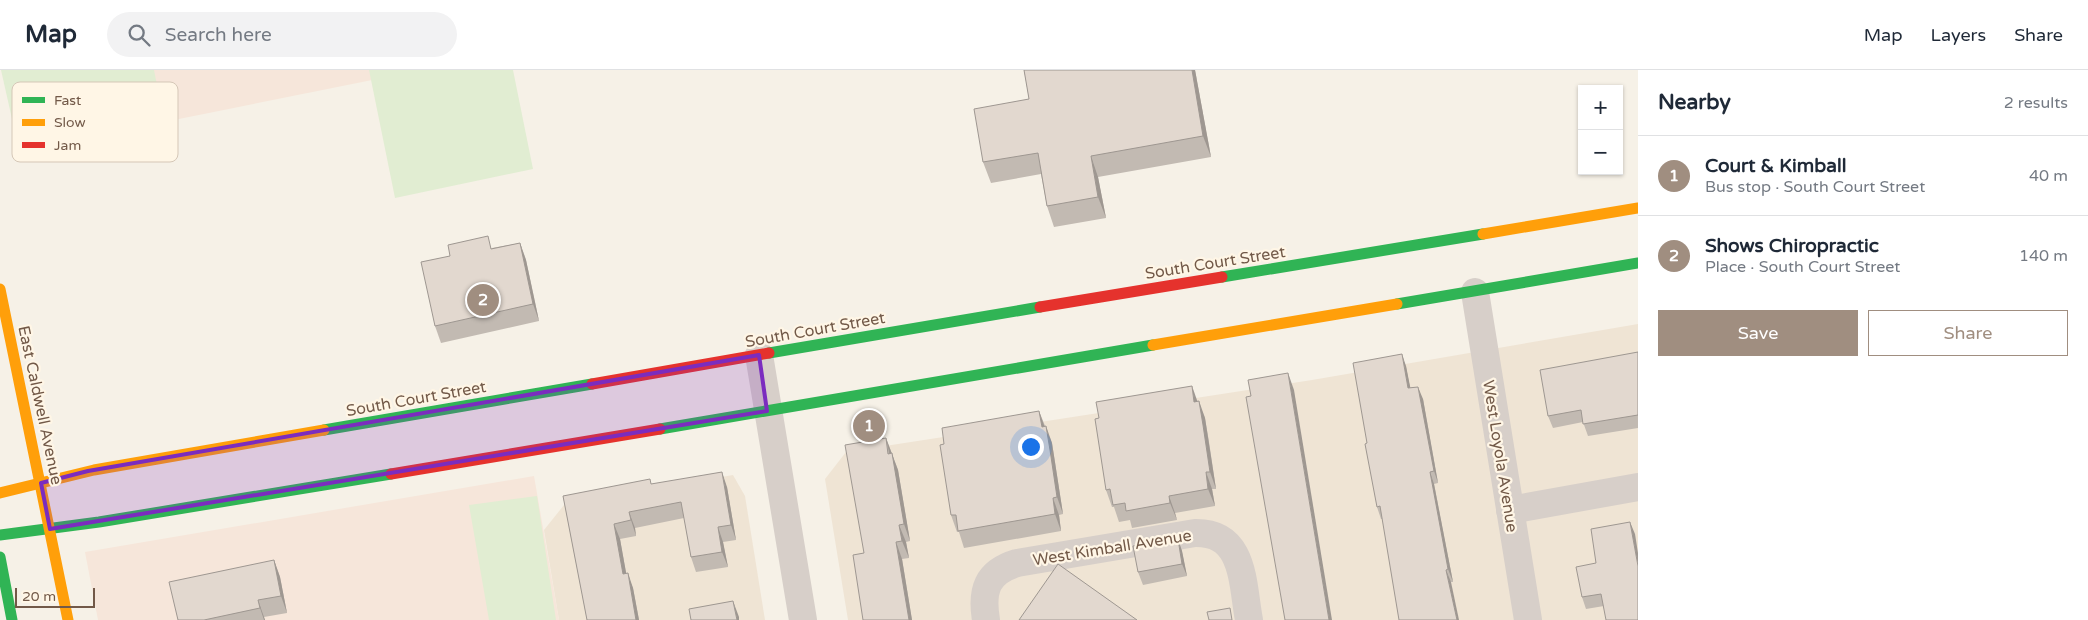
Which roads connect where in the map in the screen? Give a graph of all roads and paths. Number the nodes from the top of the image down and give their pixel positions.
1 (1638, 208) edge
2 (1638, 262) edge
3 (0, 289) edge
4 (1475, 292) junction
5 (759, 355) junction
6 (767, 411) junction
7 (41, 483) junction
8 (1638, 487) edge
9 (0, 493) edge
10 (1510, 510) junction
11 (50, 529) junction
12 (0, 536) edge
13 (0, 557) edge
14 (12, 620) edge
15 (68, 620) edge
16 (803, 620) edge
17 (986, 620) edge
18 (1249, 620) edge
19 (1528, 620) edge

1 - 5 street, South Court Street
2 - 4 street
3 - 7 street, East Caldwell Avenue
4 - 6 street
4 - 10 street, West Loyola Avenue
5 - 6 street
5 - 7 street, South Court Street
6 - 11 street
6 - 16 street
7 - 9 street, South Court Street
7 - 11 street, East Caldwell Avenue
8 - 10 street
10 - 19 street, West Loyola Avenue
11 - 12 street
11 - 15 street, East Caldwell Avenue
13 - 14 street
17 - 18 street, West Kimball Avenue

